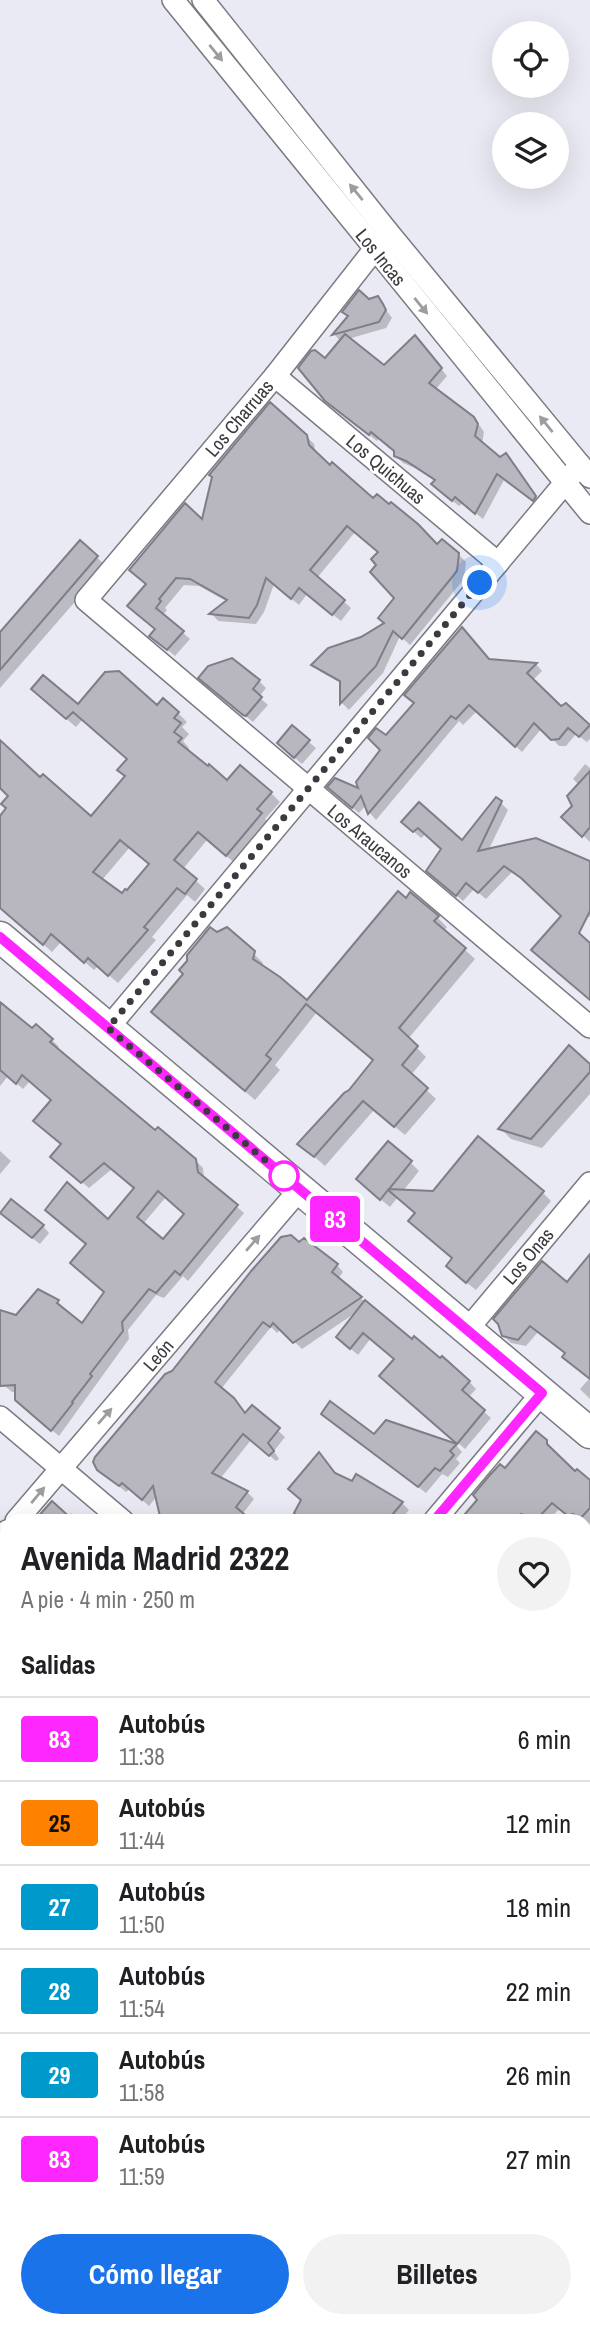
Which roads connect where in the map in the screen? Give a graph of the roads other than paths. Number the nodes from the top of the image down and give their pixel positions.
1 (173, 0) edge
2 (203, 0) edge
3 (381, 240) junction
4 (275, 376) junction
5 (585, 471) edge
6 (564, 482) junction
7 (590, 513) edge
8 (498, 563) junction
9 (86, 600) joint
10 (309, 788) junction
11 (0, 937) edge
12 (590, 1027) edge
13 (108, 1028) junction
14 (590, 1182) edge
15 (300, 1189) junction
16 (467, 1330) junction
17 (542, 1393) junction
18 (0, 1417) edge
19 (590, 1433) edge
20 (61, 1468) junction
21 (22, 1514) edge
22 (115, 1514) edge
23 (440, 1514) edge

1 -> 3 street, Los Incas
3 -> 2 street, Los Incas
3 - 4 street, Los Charruas
5 -> 3 street, Los Incas
3 -> 6 street, Los Incas
4 - 8 street, Los Quichuas
4 - 9 street, Los Charruas
5 - 6 street
6 - 7 street, Los Incas
6 - 8 street
8 - 10 street
9 - 10 street, Los Araucanos
10 - 12 street, Los Araucanos
10 - 13 street
11 - 13 main road
13 - 15 main road
14 - 16 street, Los Onas
15 - 16 main road
20 -> 15 street, León
16 - 17 main road
17 - 19 main road
17 - 23 street
18 - 20 street
21 -> 20 street, León
20 - 22 street

